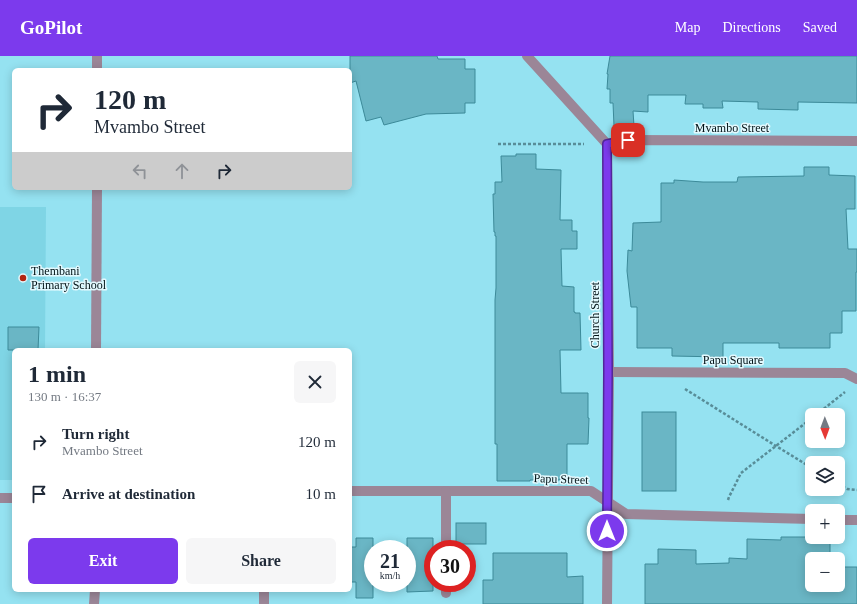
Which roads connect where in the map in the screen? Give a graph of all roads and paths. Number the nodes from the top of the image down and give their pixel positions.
1 (97, 56) edge
2 (528, 56) edge
3 (97, 68) edge
4 (857, 141) edge
5 (498, 144) dead end
6 (607, 144) junction
7 (97, 190) edge
8 (96, 348) edge
9 (608, 372) junction
10 (679, 372) junction
11 (857, 379) edge
12 (849, 388) dead end
13 (825, 408) edge
14 (805, 423) edge
15 (776, 446) junction
16 (805, 464) edge
17 (845, 488) edge
18 (857, 490) edge
19 (352, 491) edge
20 (446, 491) junction
21 (0, 498) edge
22 (12, 498) edge
23 (608, 502) junction
24 (725, 517) junction
25 (805, 519) edge
26 (845, 520) edge
27 (857, 520) edge
28 (446, 540) edge
29 (94, 592) edge
30 (264, 592) edge
31 (94, 604) edge
32 (264, 604) edge
33 (607, 604) edge

1 - 3 street
2 - 6 street
4 - 6 street, Mvambo Street
5 - 6 path
6 - 9 street, Church Street
7 - 8 street
9 - 10 street, Papu Square
9 - 23 street, Church Street
10 - 11 street, Papu Square
10 - 15 path
12 - 13 path
14 - 15 path
15 - 16 path
15 - 24 path
17 - 18 path
19 - 20 street, Papu Street
20 - 23 street, Papu Street
20 - 28 street
21 - 22 street
23 - 24 street, Papu Street
23 - 33 street, Church Street
24 - 25 street, Papu Street
26 - 27 street
29 - 31 street
30 - 32 street

